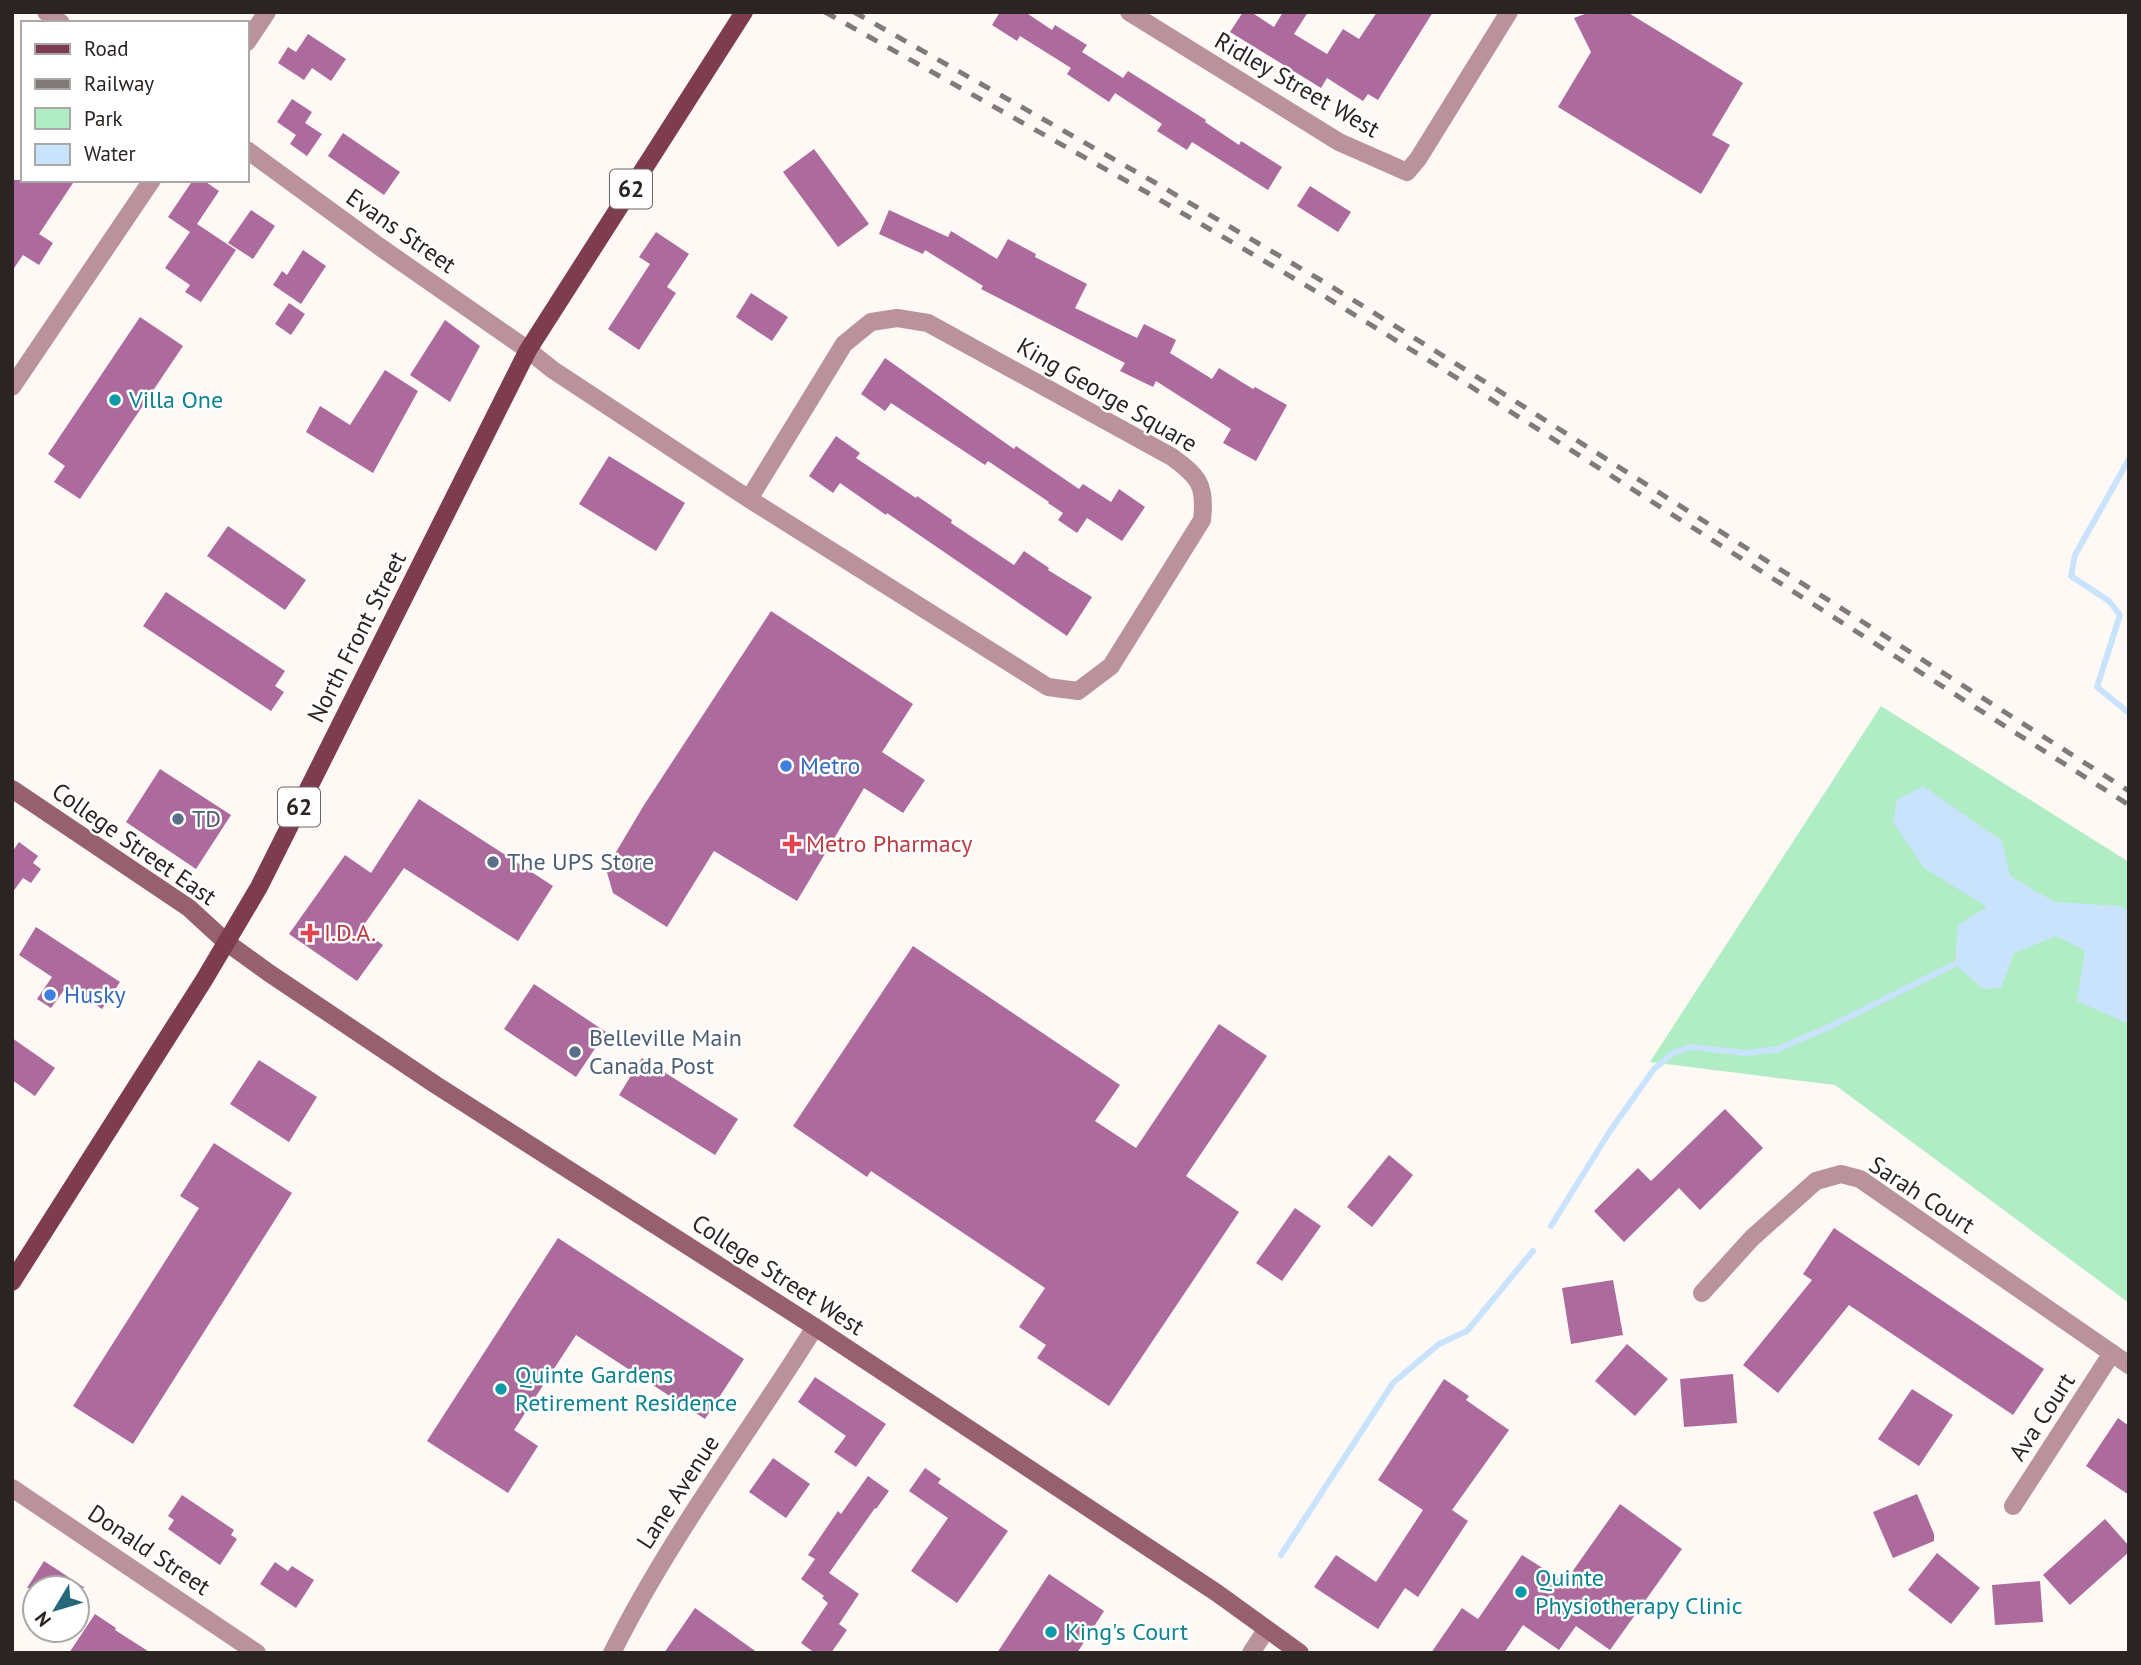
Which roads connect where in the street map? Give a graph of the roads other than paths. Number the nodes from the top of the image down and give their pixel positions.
1 (267, 12) edge
2 (1129, 12) edge
3 (1509, 12) edge
4 (739, 20) edge
5 (248, 40) edge
6 (248, 151) edge
7 (151, 182) edge
8 (528, 350) junction
9 (12, 387) edge
10 (749, 499) junction
11 (12, 789) edge
12 (226, 942) junction
13 (12, 1282) edge
14 (1702, 1293) dead end
15 (815, 1327) junction
16 (2112, 1353) junction
17 (2129, 1365) edge
18 (12, 1488) edge
19 (2013, 1506) dead end
20 (1266, 1630) junction
21 (257, 1653) edge
22 (612, 1653) edge
23 (1251, 1653) edge
24 (1300, 1653) edge

1 - 5 street
2 - 3 street, Ridley Street West
4 - 8 main road, North Front Street / 62
6 - 8 street, Evans Street
7 - 9 street
8 - 10 street, King George Square
8 - 12 main road, North Front Street / 62
10 - 10 street, King George Square
11 - 12 main road, College Street East
12 - 13 main road, North Front Street / 62
12 - 15 main road, College Street West
14 - 16 street, Sarah Court
15 - 20 main road, College Street West
15 - 22 street, Lane Avenue
16 - 17 street, Sarah Court
16 - 19 street, Ava Court
18 - 21 street, Donald Street
20 - 23 street
20 - 24 main road, College Street West

